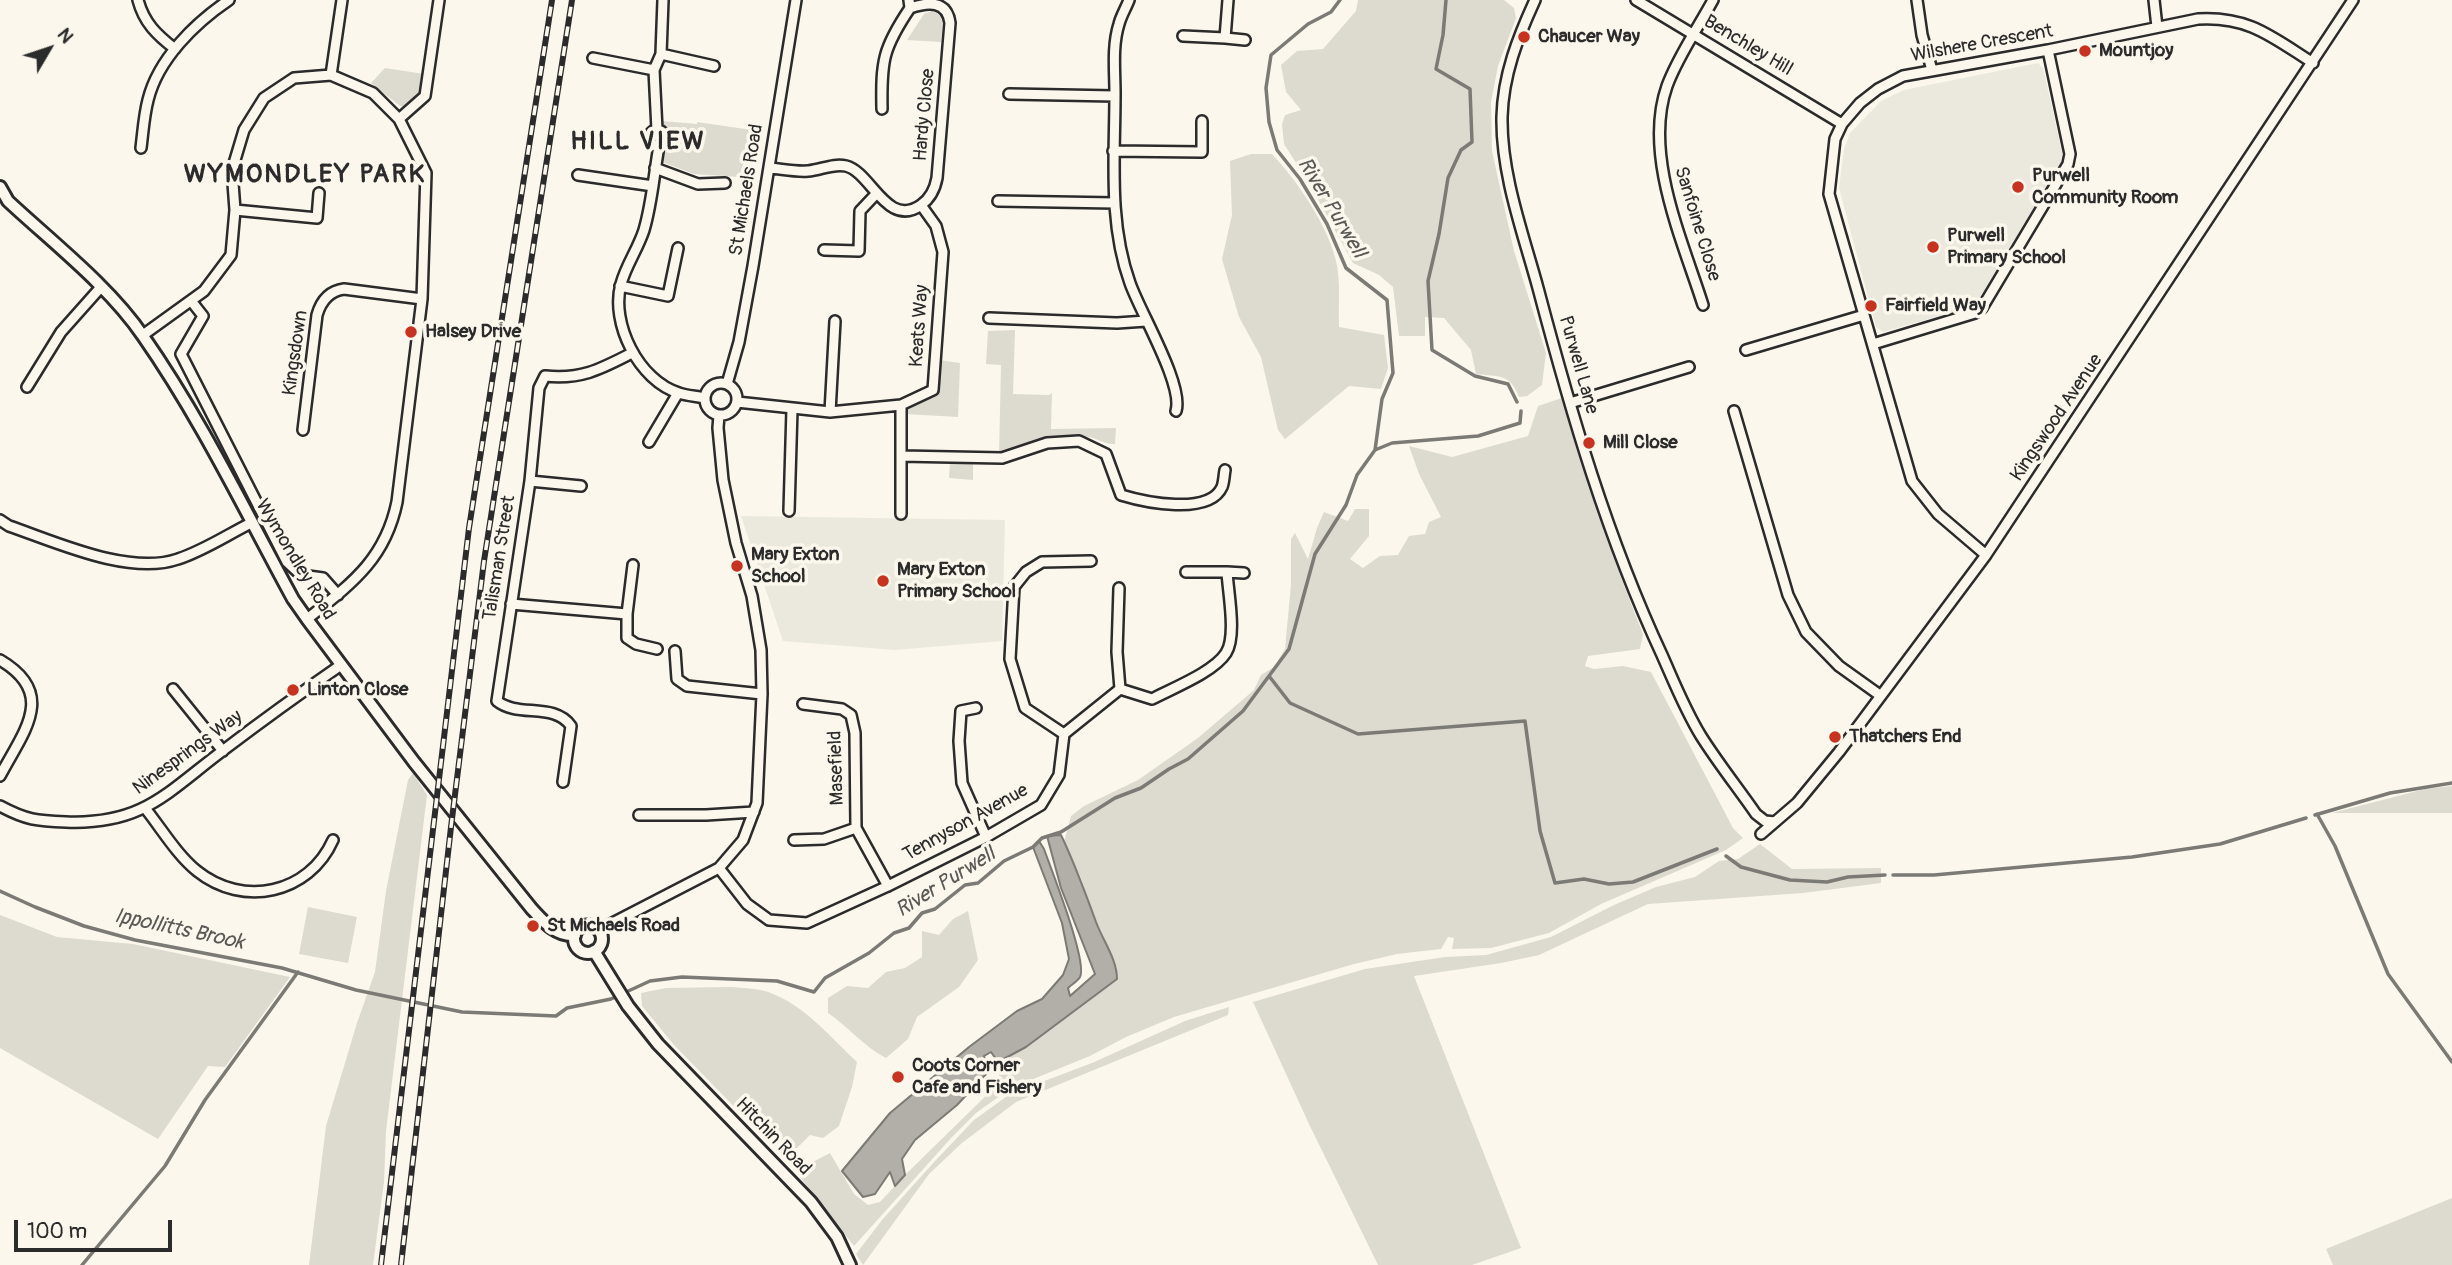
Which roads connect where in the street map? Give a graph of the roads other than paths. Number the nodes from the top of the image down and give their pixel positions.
1 (138, 0) edge
2 (229, 0) edge
3 (342, 0) edge
4 (439, 0) edge
5 (663, 0) edge
6 (796, 0) edge
7 (1129, 0) edge
8 (1228, 0) edge
9 (1535, 0) edge
10 (1636, 0) edge
11 (1713, 0) edge
12 (1917, 0) edge
13 (2154, 0) edge
14 (2353, 0) edge
15 (910, 4) edge
16 (2157, 27) junction
17 (1694, 34) junction
18 (1183, 36) dead end
19 (1225, 37) junction
20 (1245, 40) dead end
21 (176, 49) junction
22 (2048, 50) junction
23 (661, 54) junction
24 (593, 58) dead end
25 (2313, 63) junction
26 (714, 66) dead end
27 (654, 70) junction
28 (1932, 70) junction
29 (331, 75) junction
30 (1009, 94) dead end
31 (1115, 96) junction
32 (882, 109) dead end
33 (399, 119) junction
34 (1202, 121) dead end
35 (1842, 124) junction
36 (141, 148) dead end
37 (1113, 151) junction
38 (770, 167) junction
39 (655, 168) junction
40 (578, 175) dead end
41 (725, 183) dead end
42 (653, 186) junction
43 (0, 187) edge
44 (319, 193) dead end
45 (877, 193) junction
46 (998, 201) dead end
47 (1115, 203) junction
48 (921, 205) junction
49 (235, 209) junction
50 (678, 248) dead end
51 (824, 250) dead end
52 (620, 286) junction
53 (101, 287) junction
54 (422, 299) junction
55 (192, 302) junction
56 (1703, 305) dead end
57 (1864, 315) junction
58 (989, 318) dead end
59 (835, 321) dead end
60 (1146, 321) junction
61 (143, 335) junction
62 (1873, 344) junction
63 (1746, 350) dead end
64 (632, 353) junction
65 (1689, 367) dead end
66 (727, 384) junction
67 (27, 387) dead end
68 (678, 393) junction
69 (705, 398) junction
70 (737, 402) junction
71 (1570, 403) junction
72 (901, 405) junction
73 (792, 409) junction
74 (1176, 411) dead end
75 (1734, 411) dead end
76 (830, 412) junction
77 (719, 415) junction
78 (303, 430) dead end
79 (649, 442) dead end
80 (901, 456) junction
81 (1225, 470) dead end
82 (530, 481) junction
83 (581, 486) dead end
84 (789, 511) dead end
85 (901, 514) dead end
86 (0, 520) edge
87 (251, 523) junction
88 (1986, 555) junction
89 (1091, 561) dead end
90 (633, 565) dead end
91 (1185, 572) dead end
92 (1227, 572) junction
93 (1244, 572) dead end
94 (1119, 588) dead end
95 (338, 595) junction
96 (511, 604) junction
97 (627, 614) junction
98 (307, 619) junction
99 (657, 649) dead end
100 (675, 651) dead end
101 (0, 660) edge
102 (341, 665) junction
103 (173, 689) dead end
104 (1120, 689) junction
105 (762, 694) junction
106 (1881, 696) junction
107 (803, 704) dead end
108 (976, 708) dead end
109 (1064, 734) junction
110 (223, 751) junction
111 (0, 776) edge
112 (563, 782) dead end
113 (0, 806) edge
114 (145, 808) junction
115 (754, 812) junction
116 (639, 815) dead end
117 (1775, 822) junction
118 (856, 828) junction
119 (1760, 834) dead end
120 (986, 837) junction
121 (333, 840) dead end
122 (794, 840) dead end
123 (719, 869) junction
124 (888, 886) junction
125 (599, 930) junction
126 (575, 935) junction
127 (594, 951) junction
128 (850, 1265) edge

1 - 21 street
2 - 21 street
3 - 29 street
4 - 33 street
5 - 23 street
6 - 38 street, St Michaels Road
7 - 31 street
8 - 19 street
9 - 71 street, Purwell Lane
10 - 17 street, Benchley Hill
11 - 17 street, Sanfoine Close
12 - 28 street
13 - 16 street
14 - 25 street, Kingswood Avenue
15 - 32 street, Hardy Close
15 - 48 street, Hardy Close
16 - 22 street, Wilshere Crescent
16 - 25 street, Wilshere Crescent
17 - 35 street, Benchley Hill
17 - 56 street, Sanfoine Close
18 - 19 street
19 - 20 street
21 - 36 street
22 - 28 street, Wilshere Crescent
22 - 62 street
23 - 26 street
23 - 27 street
24 - 27 street
25 - 88 street, Kingswood Avenue
27 - 39 street
28 - 35 street, Wilshere Crescent
29 - 33 street
29 - 49 street
30 - 31 street
31 - 37 street
33 - 54 street
34 - 37 street
35 - 57 street, Wilshere Crescent
37 - 47 street
38 - 45 street
38 - 66 street, St Michaels Road
39 - 41 street
39 - 42 street
40 - 42 street
42 - 52 street
43 - 53 street, Wymondley Road
44 - 49 street
45 - 48 street
45 - 51 street
46 - 47 street
47 - 60 street
48 - 72 street, Keats Way
49 - 55 street
50 - 52 street
52 - 64 street
53 - 61 street, Wymondley Road
53 - 67 street
54 - 78 street, Kingsdown
54 - 95 street
55 - 61 street
55 - 95 street, Wymondley Road
57 - 62 street, Wilshere Crescent
57 - 63 street
58 - 60 street
59 - 76 street
60 - 74 street
61 - 87 street, Wymondley Road
62 - 88 street, Wilshere Crescent
64 - 68 street
64 - 82 street, Talisman Street
65 - 71 street
66 - 69 street
66 - 70 street
68 - 69 street
68 - 79 street
69 - 77 street
70 - 73 street, Keats Way
70 - 77 street
71 - 117 street, Purwell Lane
72 - 76 street, Keats Way
72 - 80 street
73 - 76 street, Keats Way
73 - 84 street
75 - 106 street
77 - 105 street
80 - 81 street
80 - 85 street
82 - 83 street
82 - 96 street, Talisman Street
86 - 87 street
87 - 98 street, Wymondley Road
88 - 106 street, Kingswood Avenue
89 - 109 street
90 - 97 street
91 - 92 street
92 - 93 street
92 - 104 street
94 - 104 street
95 - 98 street
96 - 97 street
96 - 112 street, Talisman Street
97 - 99 street
98 - 102 street, Wymondley Road
100 - 105 street
101 - 111 street
102 - 110 street, Ninesprings Way
102 - 126 street, Wymondley Road
103 - 110 street
104 - 109 street
105 - 115 street
106 - 117 street, Kingswood Avenue
107 - 118 street, Masefield
108 - 120 street
109 - 120 street, Tennyson Avenue
110 - 114 street, Ninesprings Way
113 - 114 street, Ninesprings Way
114 - 121 street
115 - 116 street
115 - 123 street
117 - 119 street, Kingswood Avenue
118 - 122 street, Masefield
118 - 124 street, Masefield
120 - 124 street, Tennyson Avenue
123 - 124 street, Tennyson Avenue
123 - 125 street
125 - 126 street
125 - 127 street
126 - 127 street
127 - 128 street, Hitchin Road

